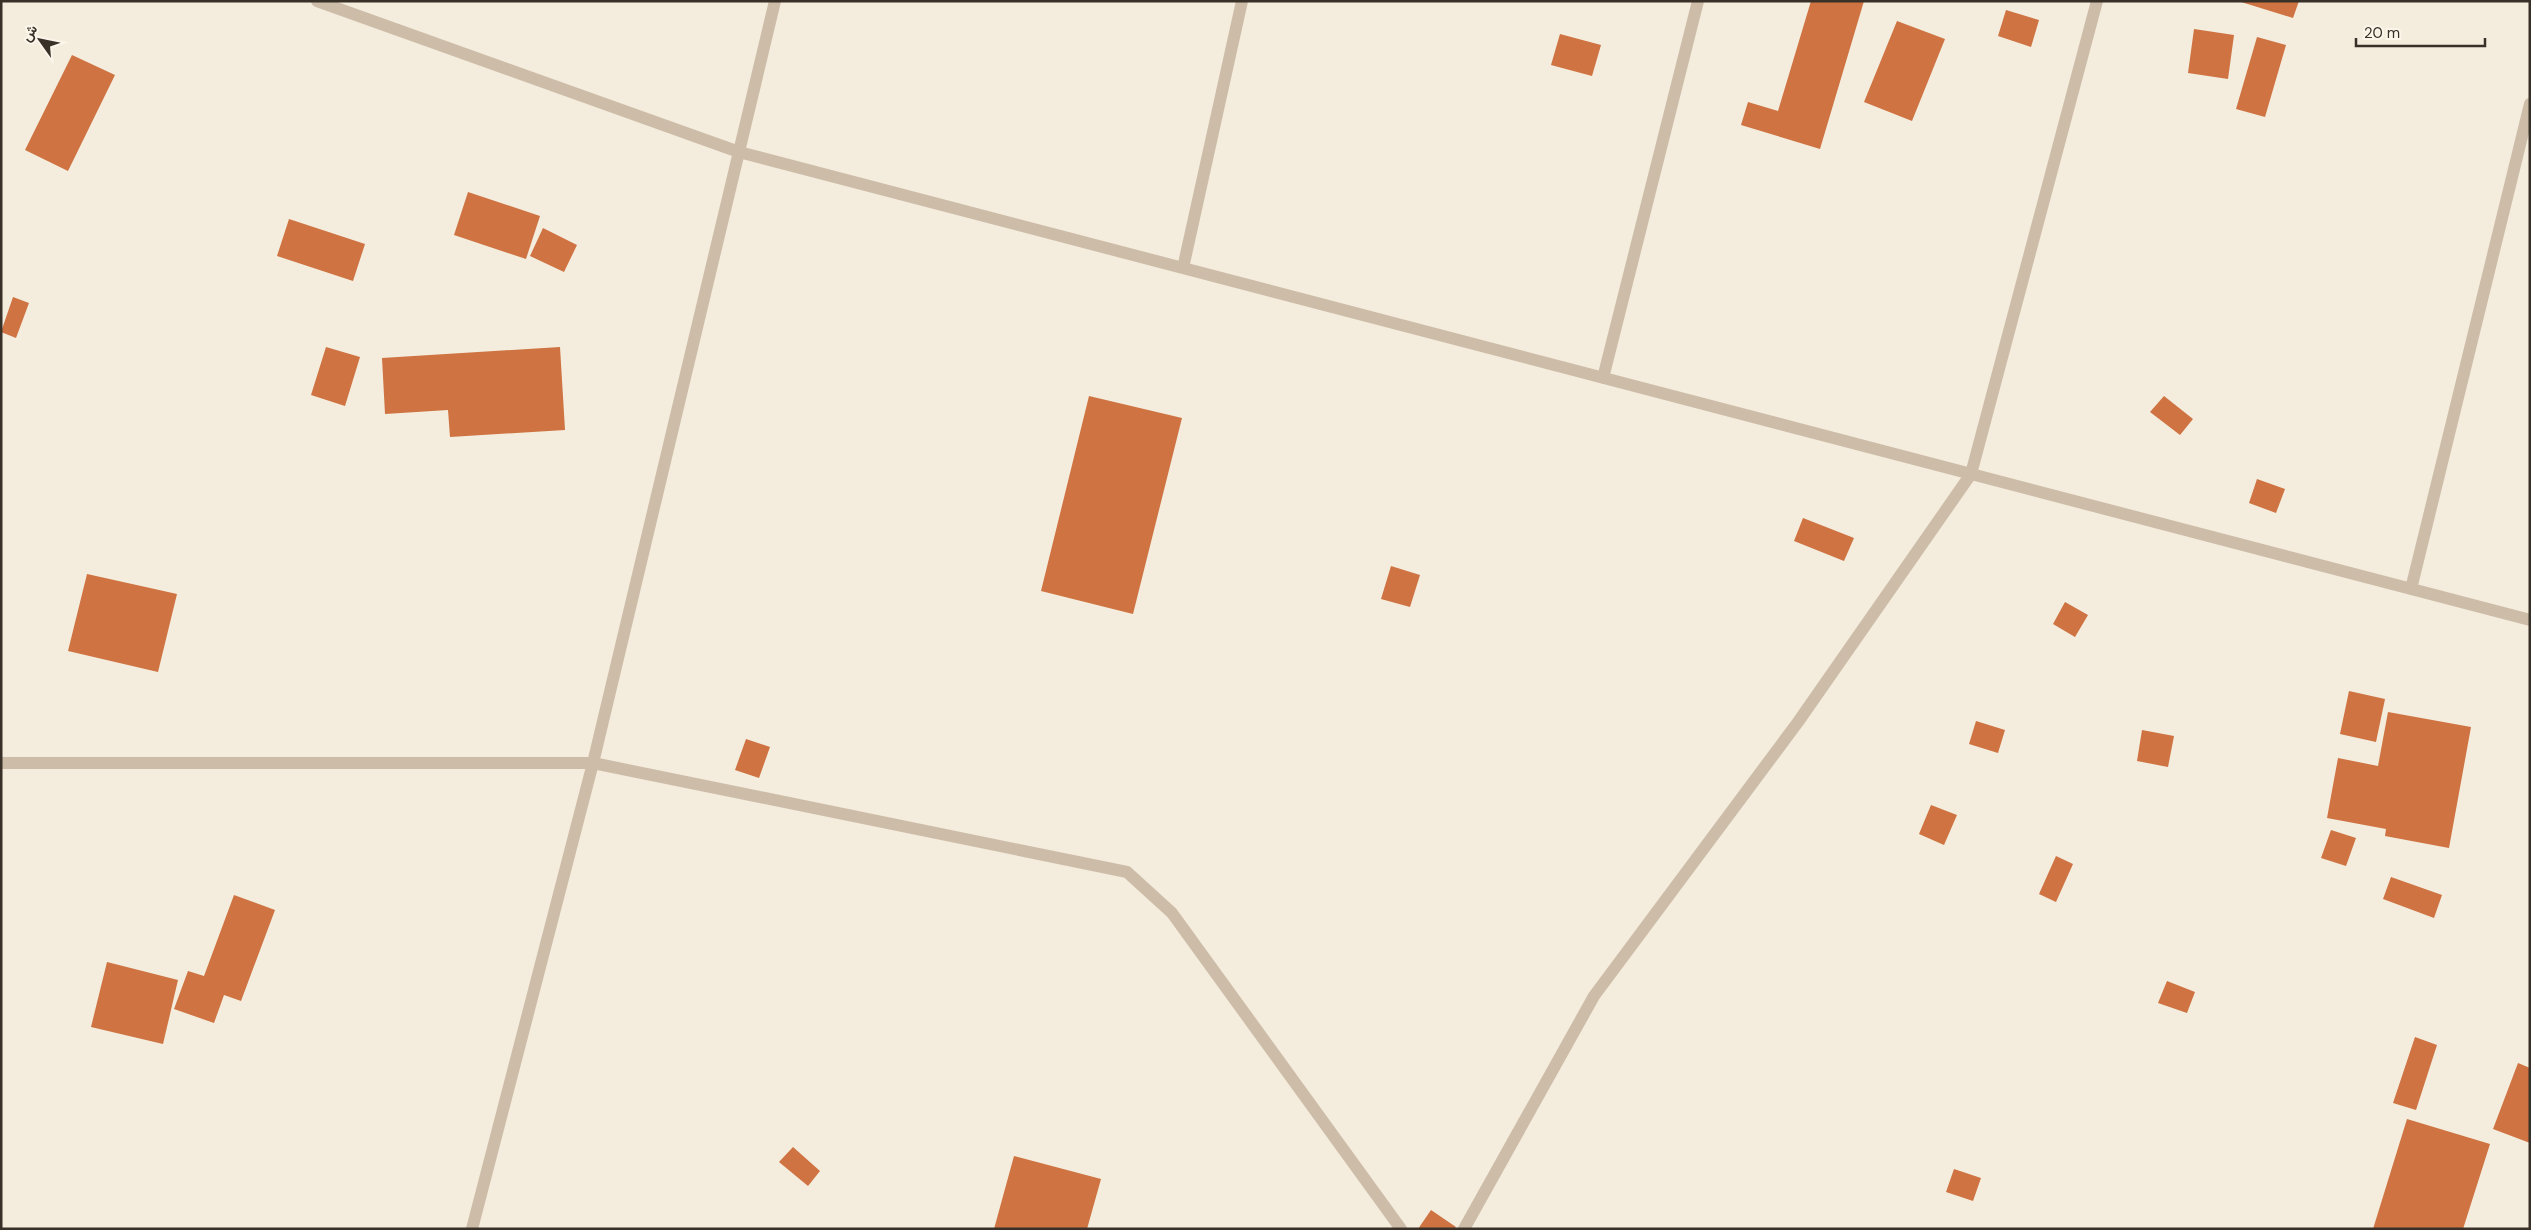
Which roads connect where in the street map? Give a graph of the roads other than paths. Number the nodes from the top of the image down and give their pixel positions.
1 (317, 1) edge
2 (775, 1) edge
3 (1242, 1) edge
4 (1698, 1) edge
5 (2097, 1) edge
6 (2530, 104) edge
7 (739, 152) junction
8 (1183, 268) junction
9 (1603, 378) junction
10 (1971, 474) junction
11 (2411, 589) junction
12 (2530, 620) edge
13 (1, 763) edge
14 (593, 763) junction
15 (472, 1229) edge
16 (1401, 1229) edge
17 (1464, 1229) edge

1 - 7 street
2 - 7 street
3 - 8 street
4 - 9 street
5 - 10 street
6 - 11 street
7 - 8 street
7 - 14 street
8 - 9 street
9 - 10 street
10 - 11 street
10 - 17 street
11 - 12 street
13 - 14 street
14 - 15 street
14 - 16 street

